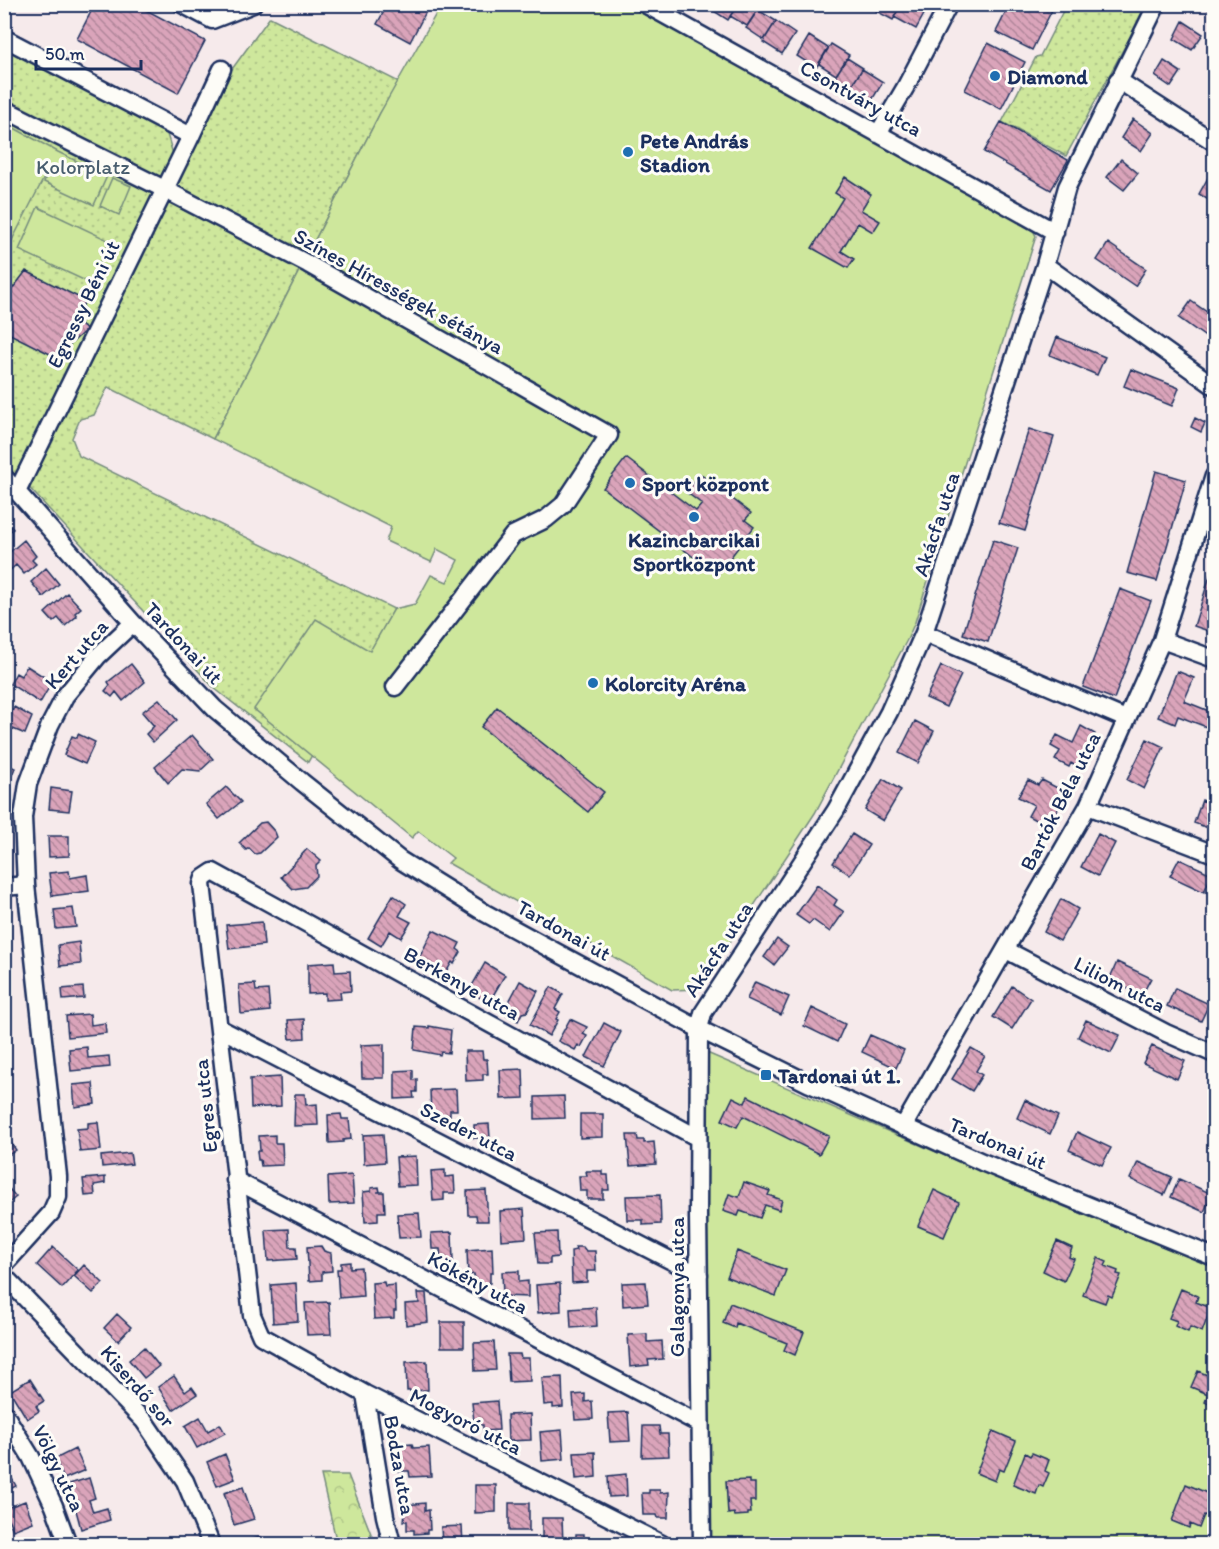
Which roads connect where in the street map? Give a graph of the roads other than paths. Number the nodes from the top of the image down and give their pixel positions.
1 (182, 4) edge
2 (253, 4) edge
3 (645, 4) edge
4 (949, 4) edge
5 (1157, 4) edge
6 (4, 38) edge
7 (222, 69) dead end
8 (1118, 80) junction
9 (4, 109) edge
10 (193, 132) junction
11 (878, 134) junction
12 (1215, 142) edge
13 (164, 189) junction
14 (1055, 232) junction
15 (1045, 265) junction
16 (1215, 386) edge
17 (4, 477) edge
18 (1214, 479) edge
19 (17, 492) junction
20 (133, 623) junction
21 (924, 633) junction
22 (1162, 640) junction
23 (1215, 659) edge
24 (395, 687) dead end
25 (1126, 719) junction
26 (1088, 806) junction
27 (1215, 854) edge
28 (204, 878) joint
29 (26, 885) junction
30 (4, 887) edge
31 (1006, 950) junction
32 (219, 1028) junction
33 (699, 1029) junction
34 (1215, 1054) edge
35 (903, 1127) junction
36 (698, 1138) junction
37 (235, 1180) junction
38 (1215, 1257) edge
39 (4, 1265) edge
40 (699, 1275) junction
41 (4, 1276) edge
42 (256, 1329) joint
43 (364, 1394) junction
44 (4, 1413) edge
45 (700, 1424) junction
46 (68, 1545) edge
47 (211, 1545) edge
48 (392, 1545) edge
49 (662, 1545) edge
50 (702, 1545) edge

1 - 2 street
3 - 11 street, Csontváry utca
4 - 11 street
5 - 8 street, Akácfa utca
6 - 10 street
7 - 10 street, Egressy Béni út
8 - 12 street
8 - 14 street, Akácfa utca
9 - 13 street, Színes Hírességek sétánya
10 - 13 street, Egressy Béni út
11 - 14 street, Csontváry utca
13 - 19 street, Egressy Béni út
13 - 24 street, Színes Hírességek sétánya
14 - 15 street, Akácfa utca
15 - 16 street
15 - 21 street, Akácfa utca
17 - 19 street, Tardonai út
18 - 22 street, Bartók Béla utca
19 - 20 street, Tardonai út
20 - 29 street, Kert utca
20 - 33 street, Tardonai út
21 - 25 street
21 - 33 street, Akácfa utca
22 - 23 street
22 - 25 street, Bartók Béla utca
25 - 26 street, Bartók Béla utca
26 - 27 street
26 - 31 street, Bartók Béla utca
28 - 32 street, Egres utca
28 - 36 street, Berkenye utca
29 - 30 street
29 - 39 street, Kert utca
31 - 34 street, Liliom utca
31 - 35 street, Bartók Béla utca
32 - 37 street, Egres utca
32 - 40 street, Szeder utca
33 - 35 street, Tardonai út
33 - 36 street, Galagonya utca
35 - 38 street, Tardonai út
36 - 40 street, Galagonya utca
37 - 42 street, Egres utca
37 - 45 street, Kökény utca
40 - 45 street, Galagonya utca
41 - 47 street, Kiserdő sor
42 - 43 street, Mogyoró utca
43 - 48 street, Bodza utca
43 - 49 street, Mogyoró utca
44 - 46 street, Völgy utca
45 - 50 street, Galagonya utca

